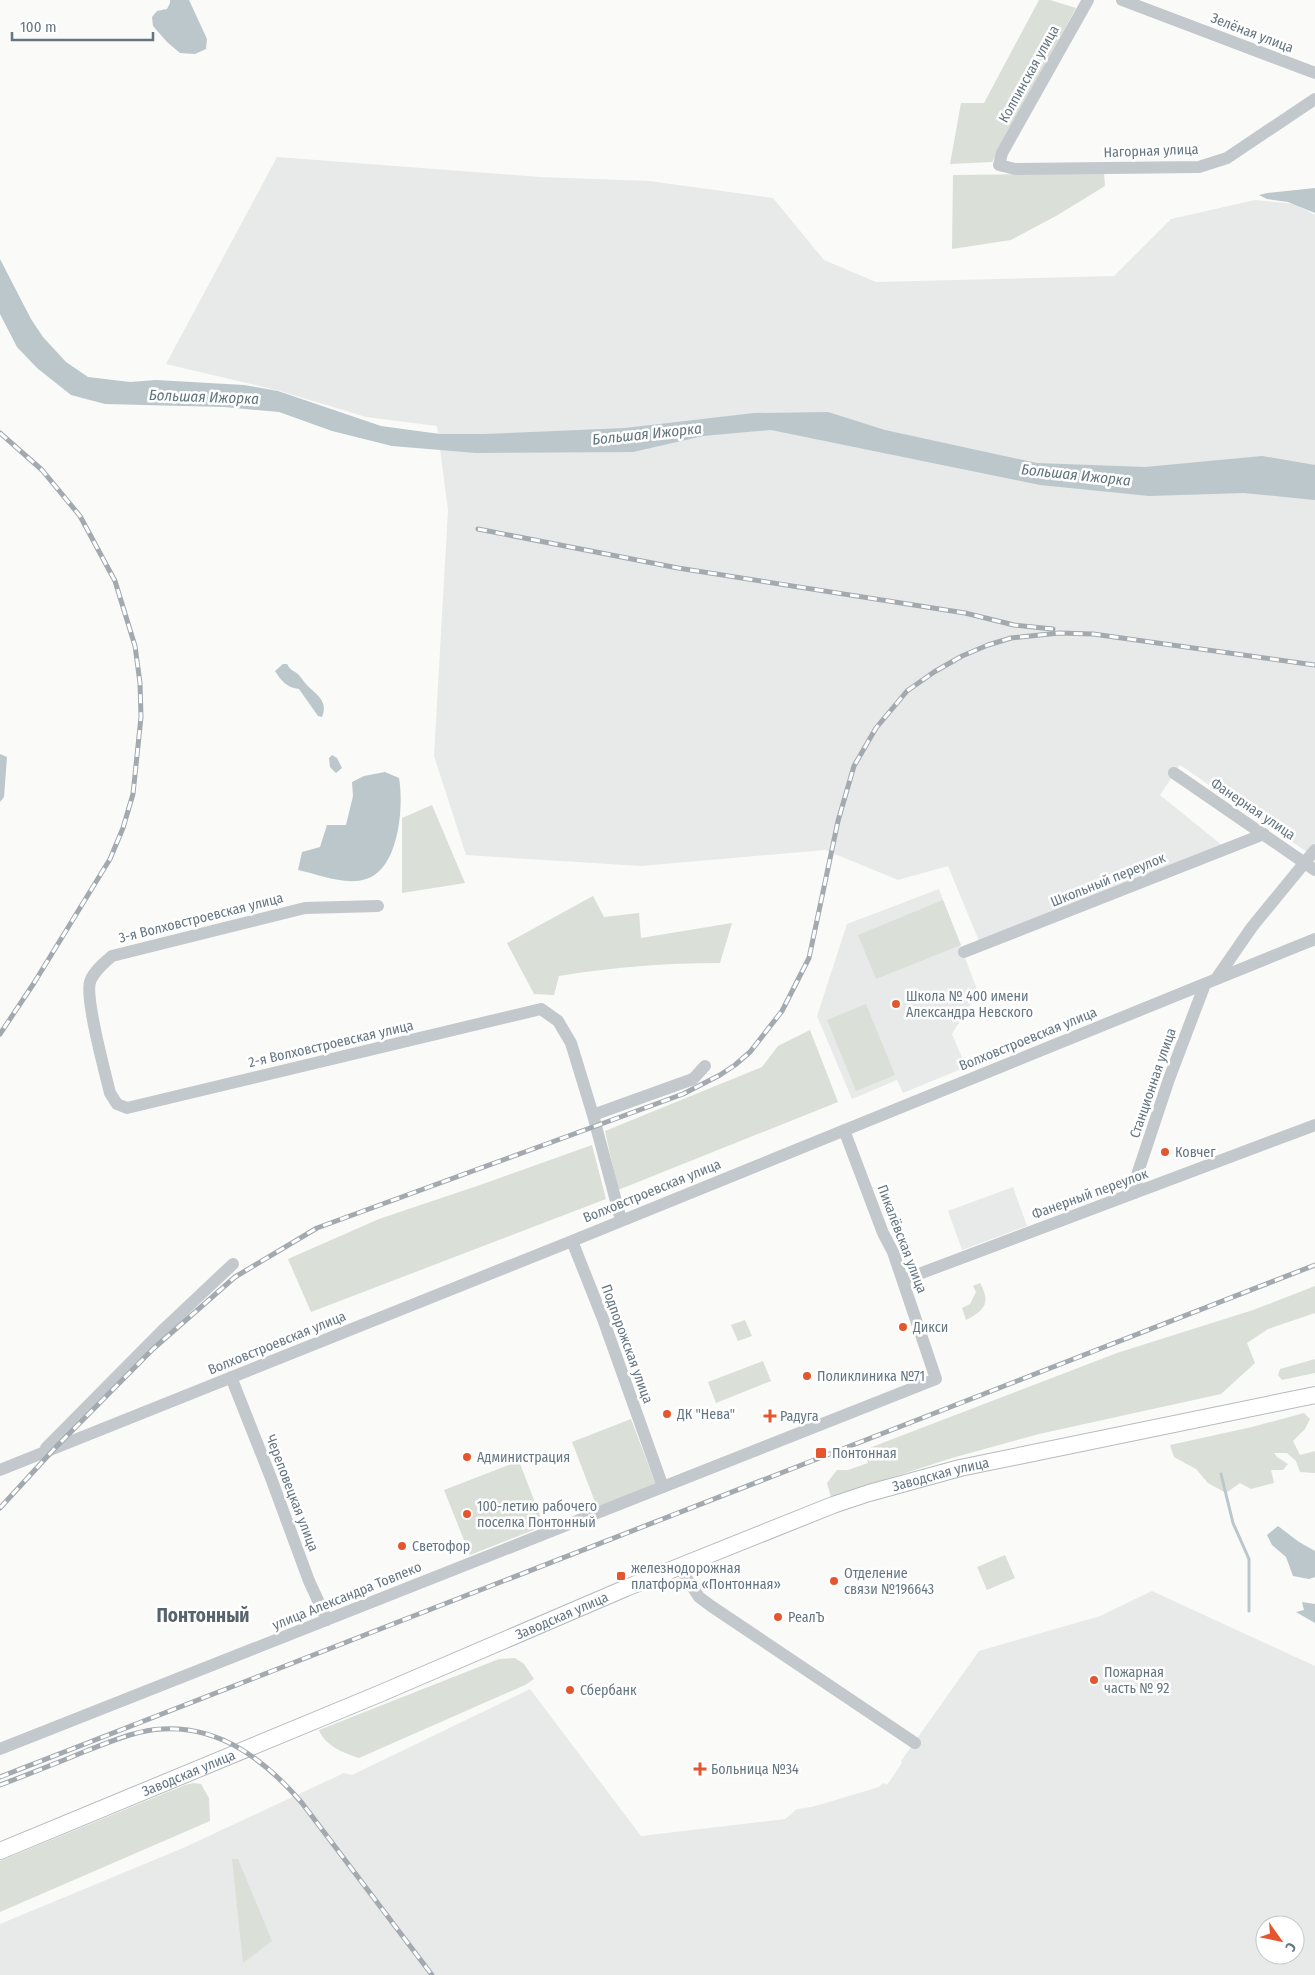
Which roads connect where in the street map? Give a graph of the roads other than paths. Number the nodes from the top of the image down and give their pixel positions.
1 (1088, 0) edge
2 (1122, 0) edge
3 (1315, 73) edge
4 (1315, 99) edge
5 (999, 165) joint
6 (1174, 773) dead end
7 (1264, 834) junction
8 (1315, 850) edge
9 (1310, 866) edge
10 (378, 906) dead end
11 (1315, 939) edge
12 (964, 952) dead end
13 (1210, 982) junction
14 (705, 1066) dead end
15 (128, 1108) joint
16 (593, 1115) junction
17 (1315, 1124) edge
18 (844, 1130) junction
19 (1135, 1193) junction
20 (621, 1220) junction
21 (572, 1241) junction
22 (233, 1264) dead end
23 (903, 1280) junction
24 (929, 1359) joint
25 (231, 1377) junction
26 (1315, 1395) edge
27 (41, 1453) junction
28 (0, 1470) edge
29 (663, 1487) junction
30 (679, 1566) junction
31 (327, 1620) junction
32 (915, 1743) dead end
33 (0, 1749) edge
34 (0, 1851) edge

1 - 5 street, Колпинская улица
2 - 3 street, Зелёная улица
4 - 5 street, Нагорная улица
6 - 7 street, Фанерная улица
7 - 9 street, Фанерная улица
7 - 12 street, Школьный переулок
8 - 9 street, Станционная улица
9 - 13 street, Станционная улица
10 - 15 street, 3-я Волховстроевская улица
11 - 13 street, Волховстроевская улица
13 - 18 street, Волховстроевская улица
13 - 19 street, Станционная улица
14 - 16 street
15 - 16 street, 2-я Волховстроевская улица
16 - 20 street
17 - 19 street, Фанерный переулок
18 - 20 street, Волховстроевская улица
18 - 23 street, Пикалёвская улица
19 - 23 street, Фанерный переулок
20 - 21 street, Волховстроевская улица
21 - 25 street, Волховстроевская улица
21 - 29 street, Подпорожская улица
22 - 27 street
23 - 24 street, Пикалёвская улица
24 - 29 street, улица Александра Товпеко
25 - 27 street, Волховстроевская улица
25 - 31 street, Череповецкая улица
26 - 30 main road, Заводская улица
27 - 28 street, Волховстроевская улица
29 - 31 street, улица Александра Товпеко
30 - 32 street
30 - 34 main road, Заводская улица
31 - 33 street, улица Александра Товпеко

